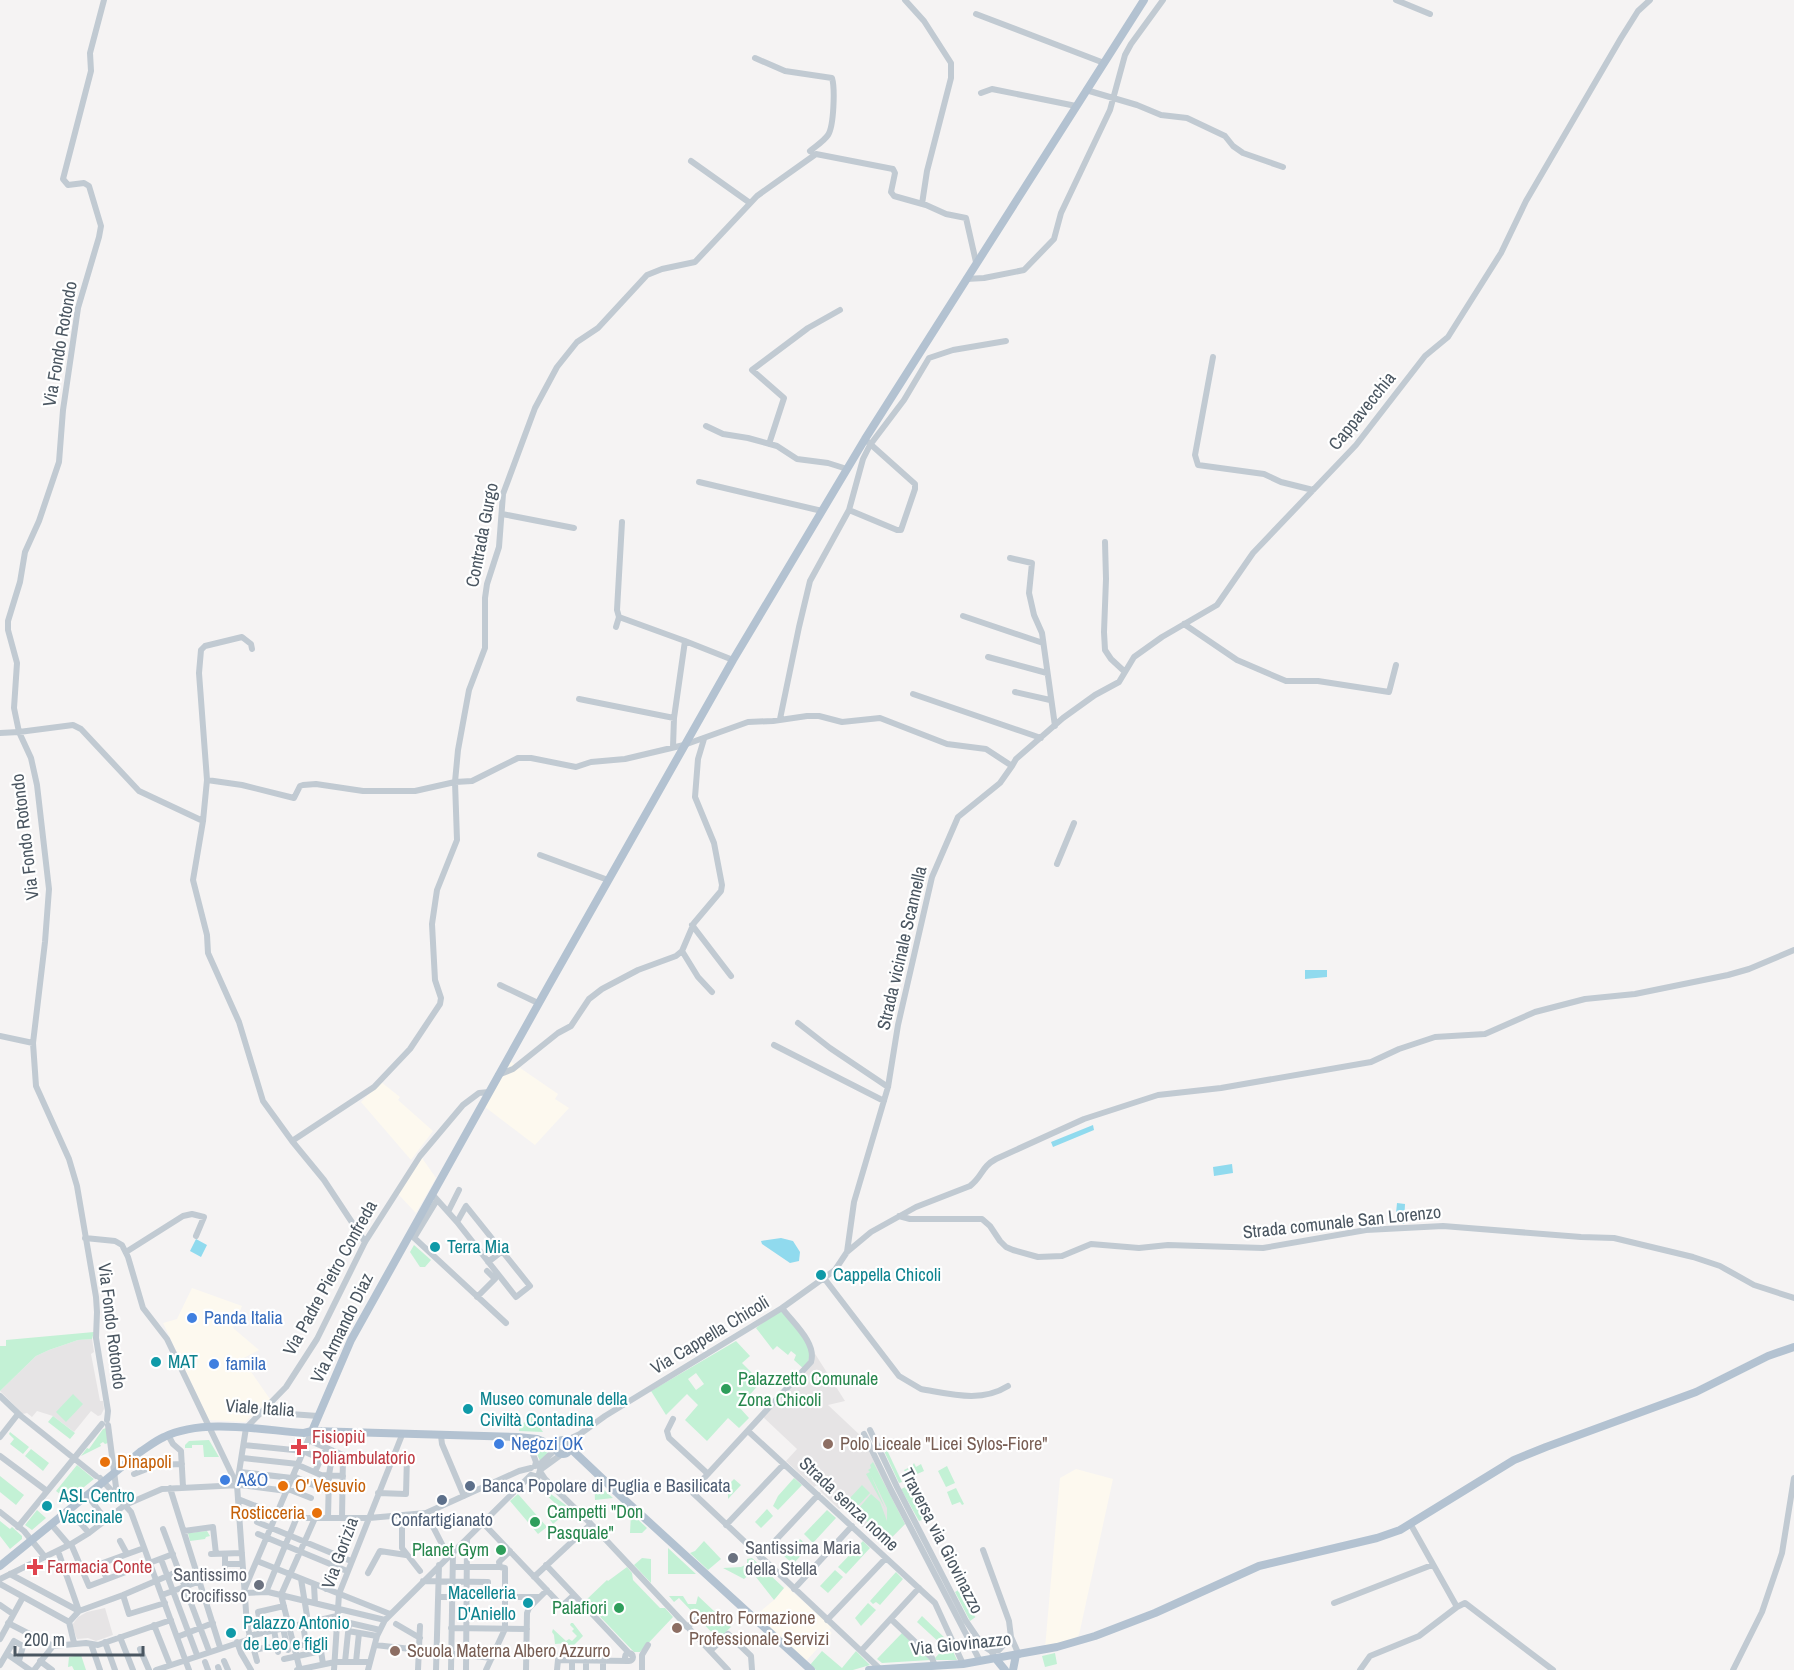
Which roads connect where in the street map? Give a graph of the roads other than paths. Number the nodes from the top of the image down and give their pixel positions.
1 (104, 0) edge
2 (905, 0) edge
3 (1144, 0) edge
4 (1163, 0) edge
5 (1396, 0) edge
6 (1650, 0) edge
7 (976, 14) dead end
8 (1430, 14) dead end
9 (755, 58) dead end
10 (1104, 63) junction
11 (1086, 90) junction
12 (981, 93) dead end
13 (1114, 99) junction
14 (1076, 106) junction
15 (810, 151) dead end
16 (691, 161) dead end
17 (1283, 167) dead end
18 (750, 204) junction
19 (922, 204) junction
20 (976, 262) junction
21 (966, 279) junction
22 (840, 310) dead end
23 (1006, 341) dead end
24 (1213, 357) dead end
25 (706, 426) dead end
26 (868, 442) junction
27 (770, 444) junction
28 (847, 469) junction
29 (699, 482) dead end
30 (1312, 490) junction
31 (849, 510) junction
32 (822, 511) junction
33 (502, 514) junction
34 (621, 522) dead end
35 (574, 528) dead end
36 (1105, 542) dead end
37 (1010, 558) dead end
38 (963, 616) dead end
39 (619, 617) junction
40 (1184, 624) junction
41 (616, 627) dead end
42 (685, 641) junction
43 (1043, 643) junction
44 (252, 649) dead end
45 (988, 657) dead end
46 (733, 660) junction
47 (1396, 665) dead end
48 (1125, 672) junction
49 (1047, 674) junction
50 (1015, 692) dead end
51 (912, 694) dead end
52 (579, 699) dead end
53 (1050, 700) junction
54 (674, 718) junction
55 (780, 719) junction
56 (1055, 726) junction
57 (0, 732) edge
58 (19, 732) junction
59 (1041, 738) junction
60 (704, 739) junction
61 (684, 745) junction
62 (673, 747) junction
63 (1012, 766) junction
64 (207, 780) junction
65 (455, 782) junction
66 (203, 821) junction
67 (1074, 823) dead end
68 (540, 855) dead end
69 (1057, 864) dead end
70 (608, 880) junction
71 (692, 925) junction
72 (682, 951) junction
73 (1794, 951) edge
74 (731, 976) dead end
75 (500, 985) dead end
76 (712, 992) dead end
77 (538, 1003) junction
78 (798, 1023) dead end
79 (0, 1036) edge
80 (33, 1043) junction
81 (774, 1045) dead end
82 (498, 1076) junction
83 (888, 1087) junction
84 (487, 1095) junction
85 (884, 1101) junction
86 (292, 1142) junction
87 (459, 1190) dead end
88 (435, 1197) junction
89 (448, 1212) junction
90 (899, 1216) junction
91 (457, 1222) junction
92 (196, 1236) dead end
93 (412, 1236) junction
94 (85, 1238) junction
95 (365, 1242) junction
96 (126, 1252) junction
97 (501, 1252) junction
98 (848, 1252) junction
99 (488, 1262) junction
100 (487, 1271) dead end
101 (824, 1278) junction
102 (477, 1297) junction
103 (1794, 1298) edge
104 (782, 1308) junction
105 (506, 1323) dead end
106 (1794, 1347) edge
107 (1008, 1386) dead end
108 (0, 1395) edge
109 (262, 1412) junction
110 (18, 1414) junction
111 (318, 1416) junction
112 (673, 1419) dead end
113 (106, 1423) junction
114 (208, 1424) junction
115 (248, 1426) junction
116 (748, 1431) junction
117 (867, 1432) dead end
118 (168, 1435) junction
119 (402, 1435) junction
120 (310, 1436) junction
121 (441, 1436) junction
122 (0, 1437) edge
123 (527, 1438) junction
124 (244, 1445) junction
125 (563, 1447) junction
126 (329, 1449) junction
127 (303, 1452) junction
128 (343, 1455) junction
129 (394, 1455) junction
130 (0, 1456) edge
131 (356, 1457) dead end
132 (74, 1458) junction
133 (243, 1458) junction
134 (321, 1459) junction
135 (182, 1464) junction
136 (298, 1464) junction
137 (784, 1464) junction
138 (537, 1469) junction
139 (114, 1470) junction
140 (240, 1472) junction
141 (315, 1472) junction
142 (134, 1474) dead end
143 (708, 1474) junction
144 (329, 1475) junction
145 (531, 1475) junction
146 (342, 1476) junction
147 (292, 1477) junction
148 (1794, 1478) edge
149 (100, 1479) junction
150 (237, 1485) junction
151 (183, 1487) junction
152 (170, 1488) junction
153 (287, 1490) junction
154 (47, 1491) junction
155 (328, 1492) junction
156 (378, 1493) junction
157 (818, 1495) junction
158 (87, 1496) junction
159 (464, 1496) junction
160 (117, 1497) junction
161 (310, 1498) dead end
162 (238, 1499) junction
163 (125, 1505) junction
164 (69, 1509) junction
165 (0, 1512) edge
166 (277, 1513) junction
167 (426, 1513) junction
168 (402, 1515) junction
169 (297, 1518) junction
170 (315, 1518) junction
171 (328, 1518) junction
172 (342, 1518) junction
173 (369, 1518) junction
174 (106, 1520) junction
175 (256, 1522) dead end
176 (483, 1523) junction
177 (51, 1524) junction
178 (591, 1524) junction
179 (1411, 1525) junction
180 (726, 1526) junction
181 (852, 1526) junction
182 (18, 1527) junction
183 (271, 1528) junction
184 (163, 1529) dead end
185 (184, 1531) junction
186 (89, 1533) junction
187 (258, 1534) dead end
188 (290, 1535) junction
189 (267, 1538) junction
190 (30, 1539) junction
191 (467, 1539) junction
192 (120, 1541) dead end
193 (304, 1542) junction
194 (70, 1545) junction
195 (286, 1545) junction
196 (144, 1548) junction
197 (983, 1550) dead end
198 (58, 1551) junction
199 (300, 1551) junction
200 (510, 1551) junction
201 (242, 1553) junction
202 (127, 1554) junction
203 (173, 1554) junction
204 (225, 1554) junction
205 (450, 1554) junction
206 (406, 1555) junction
207 (45, 1557) junction
208 (760, 1557) junction
209 (516, 1558) junction
210 (886, 1558) junction
211 (161, 1559) junction
212 (0, 1560) edge
213 (257, 1561) junction
214 (351, 1561) junction
215 (150, 1564) junction
216 (226, 1564) junction
217 (242, 1564) junction
218 (439, 1565) junction
219 (546, 1565) junction
220 (1432, 1565) junction
221 (0, 1566) edge
222 (335, 1566) junction
223 (453, 1567) junction
224 (467, 1567) junction
225 (503, 1568) junction
226 (275, 1569) junction
227 (420, 1570) dead end
228 (179, 1571) junction
229 (348, 1571) junction
230 (368, 1573) dead end
231 (10, 1574) junction
232 (167, 1575) junction
233 (290, 1575) junction
234 (0, 1579) edge
235 (107, 1579) junction
236 (156, 1579) junction
237 (301, 1579) junction
238 (536, 1579) junction
239 (941, 1580) junction
240 (200, 1581) junction
241 (423, 1581) junction
242 (439, 1581) junction
243 (452, 1582) junction
244 (466, 1582) junction
245 (0, 1584) edge
246 (314, 1585) junction
247 (184, 1587) junction
248 (919, 1588) junction
249 (326, 1589) junction
250 (794, 1589) junction
251 (547, 1590) junction
252 (173, 1591) junction
253 (245, 1591) junction
254 (266, 1592) junction
255 (281, 1594) junction
256 (339, 1594) junction
257 (123, 1595) junction
258 (162, 1595) junction
259 (574, 1595) junction
260 (22, 1597) junction
261 (439, 1597) junction
262 (452, 1597) junction
263 (466, 1597) junction
264 (488, 1597) junction
265 (506, 1597) junction
266 (539, 1597) junction
267 (304, 1600) junction
268 (165, 1603) junction
269 (315, 1603) junction
270 (1334, 1603) dead end
271 (0, 1605) edge
272 (284, 1606) junction
273 (192, 1607) junction
274 (1457, 1607) junction
275 (79, 1611) junction
276 (181, 1611) junction
277 (12, 1614) junction
278 (390, 1614) junction
279 (337, 1615) junction
280 (170, 1618) junction
281 (697, 1619) dead end
282 (891, 1619) junction
283 (385, 1620) junction
284 (827, 1620) junction
285 (69, 1622) junction
286 (8, 1623) junction
287 (213, 1623) junction
288 (305, 1623) junction
289 (349, 1623) junction
290 (396, 1624) dead end
291 (247, 1625) junction
292 (154, 1626) junction
293 (420, 1626) dead end
294 (286, 1627) junction
295 (687, 1627) junction
296 (200, 1628) junction
297 (451, 1628) junction
298 (466, 1629) junction
299 (505, 1629) junction
300 (526, 1629) junction
301 (274, 1630) junction
302 (189, 1632) junction
303 (348, 1632) junction
304 (359, 1633) junction
305 (378, 1633) junction
306 (120, 1637) junction
307 (177, 1637) junction
308 (1011, 1637) junction
309 (250, 1638) junction
310 (420, 1638) junction
311 (0, 1639) edge
312 (105, 1642) junction
313 (237, 1642) junction
314 (74, 1643) junction
315 (91, 1644) junction
316 (648, 1645) dead end
317 (53, 1646) junction
318 (375, 1646) junction
319 (220, 1647) junction
320 (268, 1647) dead end
321 (291, 1648) junction
322 (140, 1649) dead end
323 (254, 1650) junction
324 (419, 1650) junction
325 (208, 1651) junction
326 (710, 1651) junction
327 (861, 1651) junction
328 (278, 1652) dead end
329 (436, 1652) junction
330 (526, 1653) junction
331 (7, 1654) junction
332 (451, 1654) junction
333 (197, 1655) junction
334 (466, 1655) junction
335 (993, 1655) junction
336 (296, 1656) junction
337 (1014, 1656) junction
338 (557, 1657) junction
339 (492, 1658) junction
340 (627, 1658) junction
341 (284, 1659) dead end
342 (186, 1660) junction
343 (572, 1660) junction
344 (586, 1660) junction
345 (603, 1660) junction
346 (642, 1660) junction
347 (40, 1661) junction
348 (224, 1661) dead end
349 (257, 1661) dead end
350 (980, 1661) junction
351 (20, 1662) junction
352 (205, 1662) dead end
353 (335, 1662) junction
354 (345, 1662) junction
355 (356, 1662) junction
356 (370, 1662) junction
357 (963, 1664) junction
358 (0, 1665) edge
359 (170, 1665) junction
360 (319, 1665) junction
361 (935, 1666) junction
362 (879, 1668) junction
363 (189, 1669) edge
364 (6, 1670) edge
365 (17, 1670) edge
366 (32, 1670) edge
367 (52, 1670) edge
368 (100, 1670) edge
369 (115, 1670) edge
370 (133, 1670) edge
371 (148, 1670) edge
372 (156, 1670) edge
373 (208, 1670) edge
374 (228, 1670) edge
375 (251, 1670) edge
376 (299, 1670) edge
377 (334, 1670) edge
378 (368, 1670) edge
379 (418, 1670) edge
380 (436, 1670) edge
381 (450, 1670) edge
382 (466, 1670) edge
383 (486, 1670) edge
384 (526, 1670) edge
385 (557, 1670) edge
386 (572, 1670) edge
387 (586, 1670) edge
388 (603, 1670) edge
389 (619, 1670) edge
390 (642, 1670) edge
391 (728, 1670) edge
392 (752, 1670) edge
393 (804, 1670) edge
394 (811, 1670) edge
395 (869, 1670) edge
396 (1005, 1670) edge
397 (1013, 1670) edge
398 (1360, 1670) edge
399 (1553, 1670) edge
400 (1733, 1670) edge

1 - 58 street, Via Fondo Rotondo
2 - 19 street
3 - 10 main road, Via Armando Diaz
4 - 13 street
5 - 8 street
6 - 30 street, Cappavecchia
7 - 10 street
9 - 15 street
10 - 11 main road, Via Armando Diaz
11 - 13 street
11 - 14 main road, Via Armando Diaz
12 - 14 street
13 - 17 street
13 - 21 street
14 - 20 main road, Via Armando Diaz
16 - 18 street
18 - 19 street, Contrada Gurgo
18 - 33 street, Contrada Gurgo
19 - 20 street, Contrada Gurgo
20 - 21 main road, Via Armando Diaz
21 - 26 main road, Via Armando Diaz
22 - 27 street
23 - 26 street
24 - 30 street
25 - 27 street
26 - 28 main road, Via Armando Diaz
26 - 31 street
26 - 31 street
27 - 28 street
28 - 32 main road, Via Armando Diaz
29 - 32 street
30 - 40 street, Cappavecchia
31 - 55 street
32 - 46 main road, Via Armando Diaz
33 - 35 street
33 - 65 street, Contrada Gurgo
34 - 39 street
36 - 48 street
37 - 43 street
38 - 43 street
39 - 41 street
39 - 42 street
40 - 47 street
40 - 48 street, Cappavecchia
42 - 46 street
42 - 54 street
43 - 49 street
44 - 64 street
45 - 49 street
46 - 61 main road, Via Armando Diaz
48 - 56 street, Cappavecchia
49 - 53 street
50 - 53 street
51 - 59 street
52 - 54 street
53 - 56 street
54 - 62 street
55 - 60 street
55 - 63 street
56 - 59 street, Cappavecchia
57 - 58 street
58 - 66 street
58 - 80 street, Via Fondo Rotondo
59 - 63 street, Cappavecchia
60 - 61 street
60 - 71 street
61 - 62 street
61 - 70 main road, Via Armando Diaz
62 - 65 street
63 - 83 street, Strada vicinale Scannella
64 - 65 street
64 - 66 street
65 - 86 street, Contrada Gurgo
66 - 86 street
67 - 69 street
68 - 70 street
70 - 77 main road, Via Armando Diaz
71 - 72 street
71 - 74 street
72 - 76 street
72 - 82 street
73 - 90 street, Via Cappella Chicoli
75 - 77 street
77 - 82 main road, Via Armando Diaz
78 - 83 street
79 - 80 street
80 - 94 street, Via Fondo Rotondo
81 - 85 street
82 - 84 main road, Via Armando Diaz
83 - 85 street, Strada vicinale Scannella
84 - 88 main road, Via Armando Diaz
84 - 95 street, Via Padre Pietro Confreda
85 - 98 street, Strada vicinale Scannella
86 - 95 street
87 - 89 street
88 - 89 street
88 - 93 main road, Via Armando Diaz
89 - 91 street
90 - 98 street, Via Cappella Chicoli
90 - 103 street, Strada comunale San Lorenzo
91 - 97 street
91 - 99 street
92 - 96 street
93 - 102 street
93 - 111 main road, Via Armando Diaz
94 - 96 street
94 - 113 street, Via Fondo Rotondo
95 - 109 street, Via Padre Pietro Confreda
96 - 114 street
97 - 99 street
97 - 99 street
98 - 101 street, Via Cappella Chicoli
100 - 102 street
101 - 104 street, Via Cappella Chicoli
101 - 107 street
102 - 105 street
104 - 116 street
104 - 125 street, Via Cappella Chicoli
106 - 179 main road, Via Giovinazzo
108 - 110 street
109 - 111 street
109 - 115 street, Via Padre Pietro Confreda
110 - 122 street
110 - 132 street
111 - 120 main road, Via Armando Diaz
112 - 143 street
113 - 132 street
113 - 139 street, Via Fondo Rotondo
114 - 115 main road, Viale Italia
114 - 118 main road, Viale Italia
114 - 139 main road, Viale Italia
114 - 150 street
115 - 120 main road, Viale Italia
115 - 124 street
116 - 137 street, Strada senza nome
116 - 143 street
117 - 239 street, Traversa via Giovinazzo
118 - 135 street
118 - 139 main road, Viale Italia
119 - 120 main road, Viale Italia
119 - 121 main road, Viale Italia
119 - 129 street, Via Gorizia
120 - 126 street
120 - 127 street, Via Armando Diaz
121 - 123 main road, Viale Italia
121 - 159 street
123 - 125 main road, Viale Italia
123 - 138 street
124 - 127 street
124 - 133 street
125 - 138 street, Via Cappella Chicoli
125 - 393 main road
125 - 394 main road
126 - 128 street
126 - 134 street
126 - 144 street
127 - 134 street
127 - 136 street, Via Armando Diaz
128 - 131 street
128 - 146 street
129 - 156 street, Via Gorizia
129 - 156 street
130 - 154 street
132 - 149 street
132 - 154 street
133 - 136 street
133 - 140 street
134 - 141 street
135 - 142 street
135 - 151 street
136 - 141 street
136 - 147 street, Via Armando Diaz
137 - 157 street, Strada senza nome
137 - 180 street
138 - 145 street
138 - 145 street
138 - 159 street
138 - 178 street
139 - 149 main road, Viale Italia
139 - 160 street, Via Fondo Rotondo
140 - 147 street
140 - 150 street
141 - 144 street
143 - 180 street
144 - 146 street
144 - 155 street
145 - 176 street
146 - 172 street
147 - 153 street, Via Armando Diaz
147 - 155 street
148 - 400 street
149 - 158 main road, Viale Italia
149 - 160 street
149 - 190 main road, Viale Italia
150 - 151 street
150 - 153 street
150 - 162 street
151 - 152 street
152 - 163 street
152 - 185 street
153 - 161 street
153 - 166 street, Via Armando Diaz
154 - 182 street
155 - 171 street
156 - 173 street, Via Gorizia
157 - 181 street, Strada senza nome
157 - 208 street
158 - 164 main road, Viale Italia
158 - 174 street
159 - 167 street
160 - 163 street
162 - 166 street
162 - 201 street
163 - 174 street
163 - 196 street
164 - 177 main road, Viale Italia
164 - 186 street
165 - 182 street
166 - 169 street
166 - 183 street, Via Armando Diaz
167 - 168 street
167 - 205 street
168 - 173 street
168 - 206 street
169 - 170 street
169 - 188 street
170 - 171 street
170 - 193 street
171 - 172 street
172 - 173 street
173 - 214 street, Via Gorizia
174 - 186 street
175 - 183 street
176 - 191 street
176 - 200 street
177 - 190 main road, Viale Italia
177 - 194 street
178 - 219 street
178 - 295 street
179 - 220 street
179 - 337 main road, Via Giovinazzo
180 - 208 street
181 - 210 street, Strada senza nome
181 - 250 street
182 - 190 street
183 - 188 street
183 - 189 street, Via Armando Diaz
184 - 203 street
185 - 204 street
185 - 240 street
186 - 194 street
187 - 189 street
188 - 193 street
188 - 195 street
189 - 195 street
189 - 213 street, Via Armando Diaz
190 - 207 street
190 - 212 main road, Viale Italia
190 - 221 main road, Viale Italia
191 - 205 street
191 - 224 street
192 - 202 street
193 - 199 street
193 - 214 street
194 - 198 street
194 - 235 street
195 - 199 street
195 - 226 street
196 - 202 street
196 - 215 street
197 - 308 street
198 - 207 street
198 - 275 street
199 - 222 street
199 - 233 street
200 - 209 street
200 - 225 street
201 - 204 street
201 - 217 street
202 - 235 street
203 - 211 street
203 - 228 street
204 - 216 street
205 - 218 street
205 - 223 street
206 - 227 street
206 - 230 street
207 - 231 street
208 - 250 street
209 - 225 street
209 - 238 street
210 - 248 street, Strada senza nome
210 - 284 street
211 - 215 street
211 - 232 street
213 - 226 street
213 - 253 street, Via Armando Diaz
214 - 229 street, Via Gorizia
215 - 235 street
215 - 236 street
216 - 217 street
216 - 240 street
217 - 253 street
218 - 241 street
218 - 242 street
219 - 238 street
219 - 259 street
220 - 270 street
220 - 274 street
222 - 229 street
222 - 249 street
223 - 224 street
223 - 243 street
224 - 225 street
224 - 244 street
225 - 265 street
226 - 233 street
226 - 254 street
228 - 232 street
228 - 247 street
229 - 256 street, Via Gorizia
231 - 234 street
231 - 275 street
232 - 236 street
232 - 252 street
233 - 237 street
233 - 255 street
236 - 257 street
236 - 258 street
237 - 246 street
237 - 267 street
238 - 251 street
238 - 266 street
239 - 335 street, Traversa via Giovinazzo
239 - 350 street, Traversa via Giovinazzo
240 - 247 street
240 - 287 street
241 - 242 street
241 - 278 street
242 - 243 street
242 - 261 street
243 - 244 street
243 - 262 street
244 - 263 street
244 - 264 street
245 - 260 street
246 - 249 street
246 - 269 street
247 - 252 street
247 - 273 street
248 - 282 street
248 - 357 street, Strada senza nome
249 - 256 street
250 - 284 street
251 - 259 street
251 - 266 street
252 - 258 street
252 - 276 street
253 - 254 street
253 - 291 street
254 - 255 street
255 - 267 street
255 - 272 street
256 - 278 street
256 - 279 street, Via Gorizia
257 - 268 street
257 - 275 street
258 - 268 street
259 - 340 street
260 - 277 street
260 - 285 street
261 - 262 street
261 - 329 street
262 - 263 street
262 - 297 street
263 - 264 street
263 - 298 street
264 - 265 street
265 - 266 street
265 - 299 street
266 - 300 street
267 - 269 street
267 - 288 street
268 - 280 street
269 - 279 street
271 - 277 street
272 - 291 street
272 - 294 street
273 - 276 street
273 - 296 street
274 - 398 street
274 - 399 street
275 - 285 street
276 - 280 street
276 - 302 street
277 - 286 street
278 - 283 street
279 - 283 street
279 - 288 street
279 - 289 street
279 - 353 street, Via Gorizia
280 - 292 street
280 - 307 street
281 - 295 street
282 - 327 street
282 - 361 street
283 - 305 street
284 - 327 street
285 - 314 street
286 - 311 street
286 - 317 street
287 - 296 street
287 - 319 street
288 - 294 street
288 - 321 street
289 - 303 street
289 - 305 street
290 - 310 street
291 - 309 street
292 - 306 street
292 - 359 street
293 - 310 street
294 - 301 street
294 - 321 street
295 - 326 street
296 - 302 street
296 - 325 street
297 - 298 street
297 - 332 street
298 - 299 street
298 - 334 street
299 - 300 street
299 - 339 street
300 - 330 street
301 - 309 street
301 - 328 street
302 - 307 street
302 - 333 street
303 - 304 street
303 - 354 street
304 - 305 street
304 - 355 street
305 - 318 street
306 - 312 street
306 - 370 street
307 - 342 street
308 - 335 street
308 - 337 street
308 - 337 street
309 - 313 street
309 - 323 street
310 - 324 street
312 - 315 street
312 - 369 street
313 - 319 street
313 - 375 street
314 - 315 street
314 - 317 street
315 - 368 street
316 - 346 street
317 - 347 street
318 - 324 street
318 - 356 street
319 - 325 street
320 - 323 street
321 - 336 street
322 - 371 street
323 - 349 street
324 - 329 street
324 - 379 street
325 - 333 street
326 - 391 street
326 - 392 street
327 - 362 street
329 - 332 street
329 - 380 street
330 - 338 street
330 - 384 street
331 - 351 street
331 - 351 street
331 - 358 street
332 - 334 street
332 - 381 street
333 - 342 street
334 - 339 street
334 - 382 street
335 - 337 main road, Via Giovinazzo
335 - 350 main road, Via Giovinazzo
335 - 396 main road
336 - 341 street
336 - 360 street
336 - 376 street
337 - 397 main road
338 - 343 street
338 - 385 street
339 - 383 street
340 - 345 street
340 - 346 street
340 - 389 street
342 - 359 street
342 - 363 street
343 - 344 street
343 - 386 street
344 - 345 street
344 - 387 street
345 - 388 street
346 - 390 street
347 - 366 street
347 - 367 street
348 - 374 street
350 - 357 main road, Via Giovinazzo
351 - 365 street
351 - 366 street
352 - 373 street
353 - 354 street
353 - 360 street
353 - 377 street, Via Gorizia
354 - 355 street
355 - 356 street
356 - 378 street
357 - 361 main road, Via Giovinazzo
358 - 364 street
359 - 372 street
360 - 376 street
361 - 362 main road, Via Giovinazzo
362 - 395 main road, Via Giovinazzo

